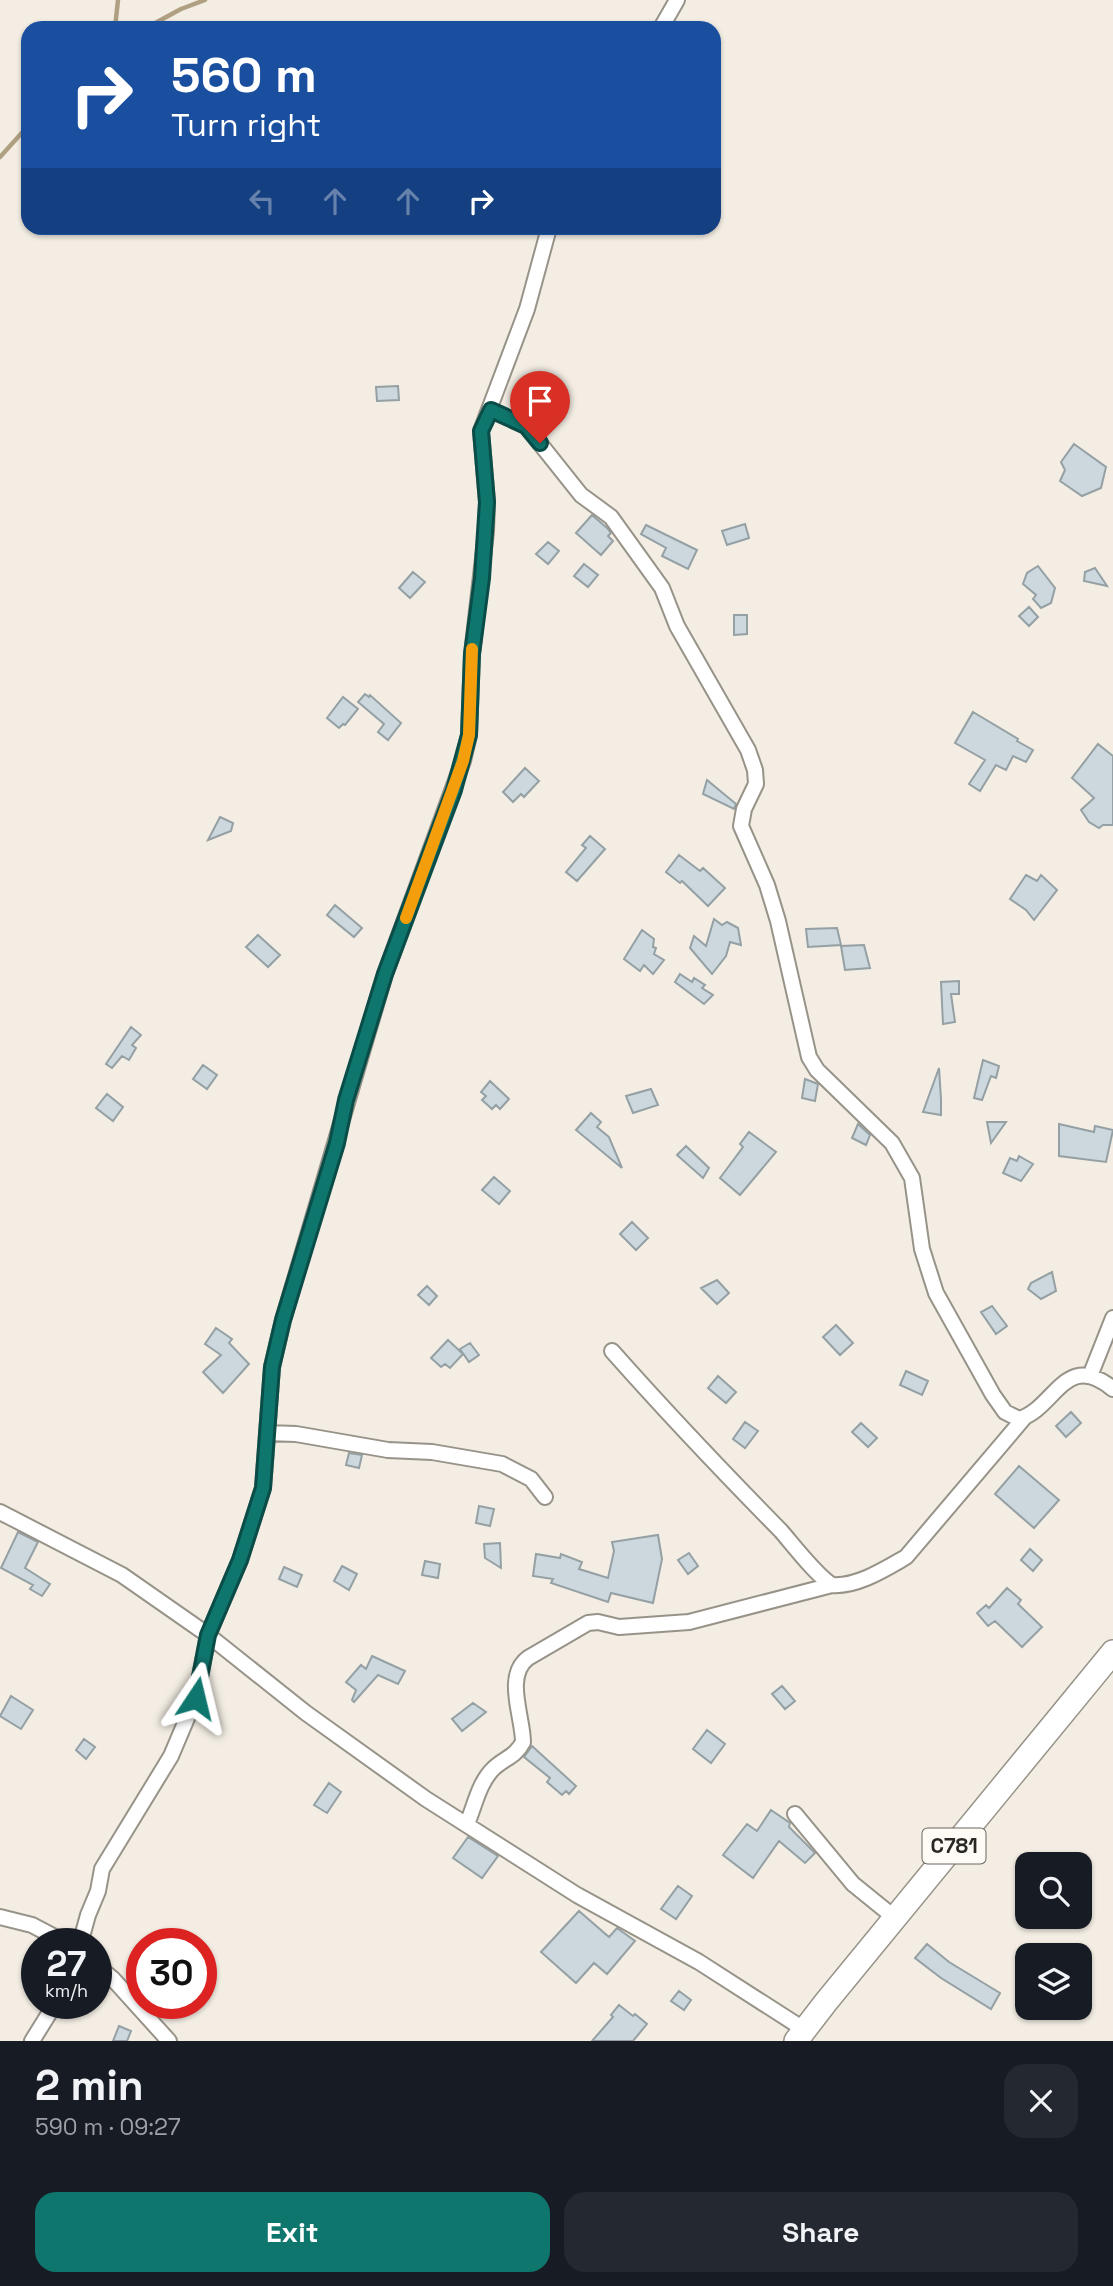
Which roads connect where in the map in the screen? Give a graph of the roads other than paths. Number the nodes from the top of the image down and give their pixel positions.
1 (677, 0) edge
2 (665, 21) edge
3 (547, 235) edge
4 (491, 410) junction
5 (1113, 1318) edge
6 (612, 1351) dead end
7 (1090, 1376) junction
8 (1113, 1389) edge
9 (1024, 1418) junction
10 (267, 1433) junction
11 (545, 1497) dead end
12 (0, 1511) edge
13 (832, 1585) junction
14 (208, 1635) junction
15 (1113, 1652) edge
16 (795, 1814) dead end
17 (467, 1824) junction
18 (0, 1917) edge
19 (895, 1918) junction
20 (38, 1928) edge
21 (84, 1928) edge
22 (112, 1978) edge
23 (46, 2019) edge
24 (800, 2038) edge
25 (32, 2041) edge
26 (169, 2041) edge

1 - 2 street
3 - 4 street
4 - 9 street
4 - 10 street
5 - 7 street
6 - 13 street
7 - 8 street
7 - 9 street
9 - 13 street
10 - 11 street
10 - 14 street
12 - 14 street
13 - 17 street
14 - 17 street
14 - 21 street
15 - 19 main road, C781
16 - 19 street
17 - 24 street
18 - 20 street
19 - 24 main road, C781
22 - 26 street
23 - 25 street

